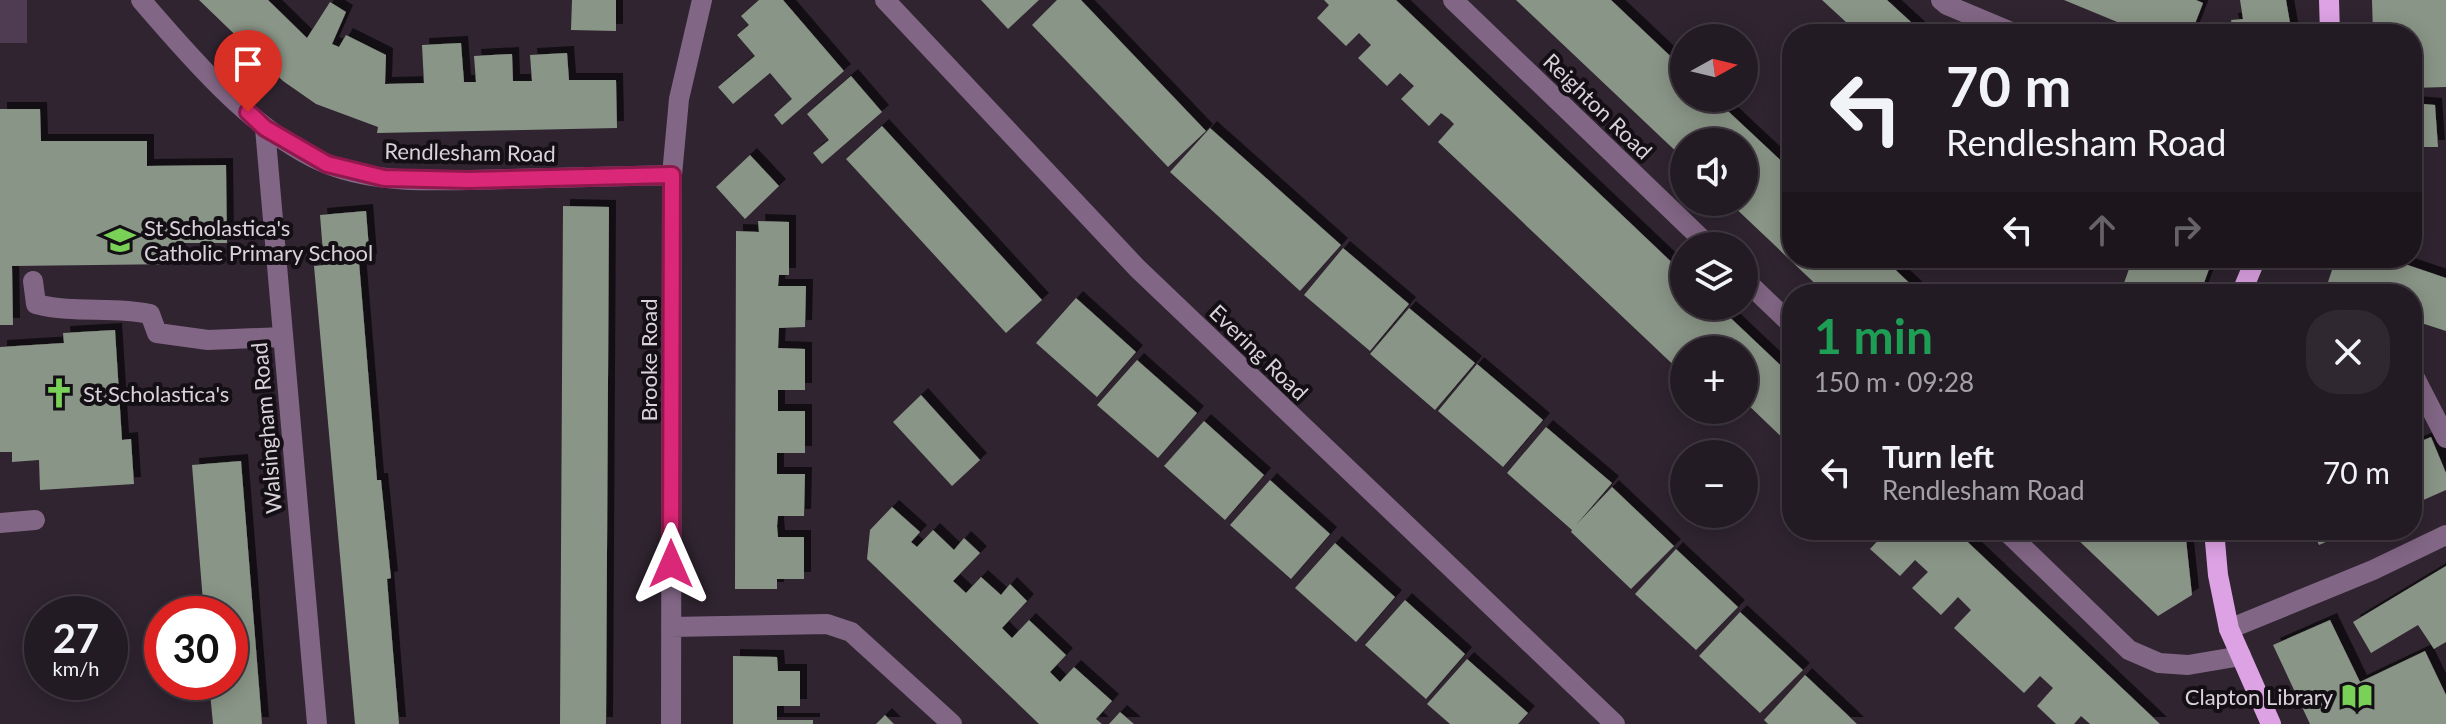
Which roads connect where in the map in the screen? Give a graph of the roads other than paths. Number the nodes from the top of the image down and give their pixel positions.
1 (141, 0) edge
2 (702, 0) edge
3 (885, 0) edge
4 (1453, 0) edge
5 (1941, 0) edge
6 (2329, 0) edge
7 (1992, 24) edge
8 (2330, 24) edge
9 (265, 128) junction
10 (672, 175) junction
11 (1694, 232) edge
12 (33, 281) dead end
13 (1758, 292) edge
14 (1782, 315) edge
15 (282, 337) junction
16 (2422, 391) edge
17 (2446, 438) edge
18 (35, 520) dead end
19 (0, 523) edge
20 (2446, 535) edge
21 (2015, 540) edge
22 (2215, 540) edge
23 (671, 627) junction
24 (2229, 629) junction
25 (2241, 656) junction
26 (317, 724) edge
27 (671, 724) edge
28 (952, 724) edge
29 (1615, 724) edge
30 (2271, 724) edge

1 - 9 street, Rendlesham Road
2 - 10 street, Brooke Road
3 - 29 street, Evering Road
4 - 11 street, Reighton Road
5 - 7 street
6 - 8 main road
9 - 10 street, Rendlesham Road
9 - 15 street, Walsingham Road
10 - 23 street, Brooke Road
12 - 15 street
13 - 14 street
15 - 26 street, Walsingham Road
16 - 17 street
18 - 19 street
20 - 24 street
21 - 25 street
22 - 24 main road
23 - 27 street, Brooke Road
23 - 28 street
24 - 25 main road
25 - 30 main road

